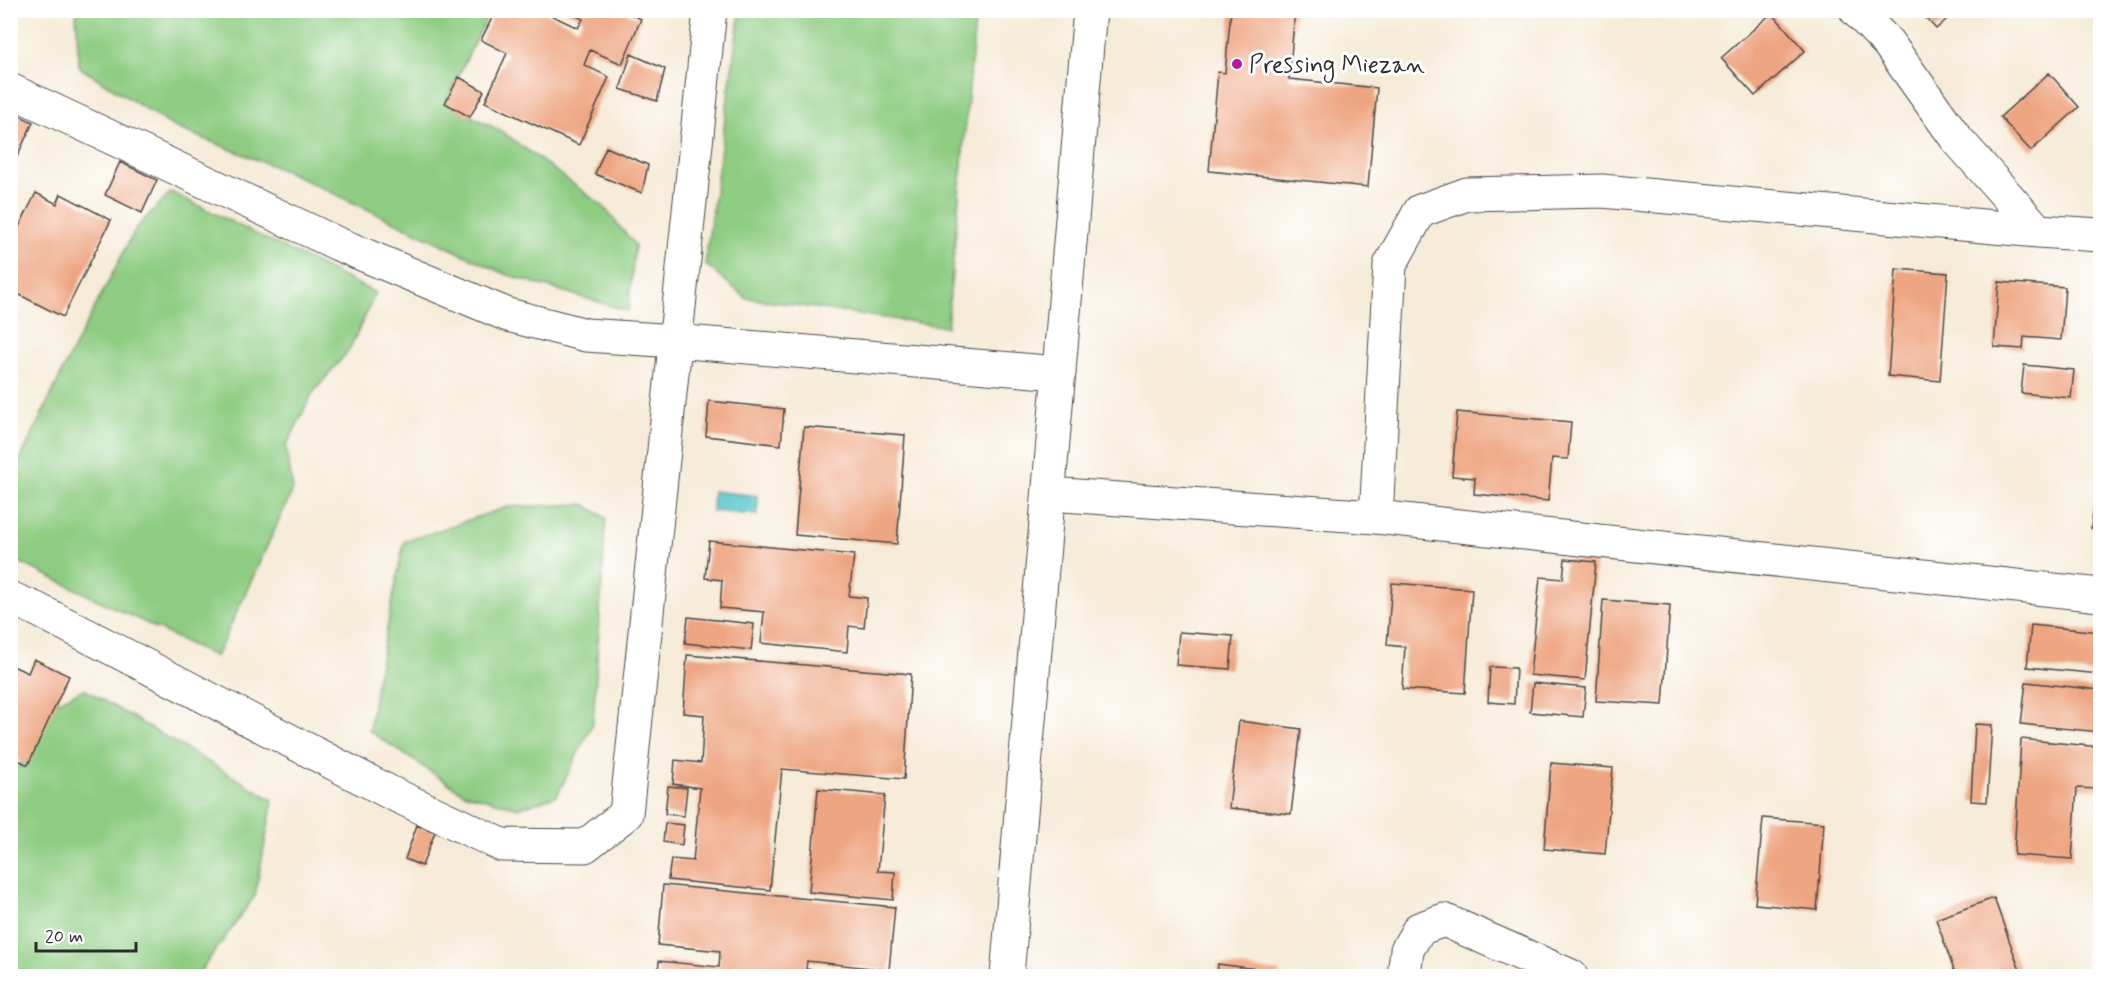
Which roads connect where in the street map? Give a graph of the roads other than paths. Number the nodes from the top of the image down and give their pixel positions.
1 (710, 10) edge
2 (1090, 10) edge
3 (1856, 10) edge
4 (10, 90) edge
5 (2038, 231) junction
6 (2100, 235) edge
7 (675, 341) junction
8 (1059, 374) junction
9 (1049, 494) junction
10 (1376, 517) junction
11 (2100, 595) edge
12 (10, 598) edge
13 (1007, 976) edge
14 (1404, 976) edge
15 (1571, 976) edge

1 - 7 street
2 - 8 street
3 - 5 street
4 - 7 street
5 - 6 street
5 - 10 street
7 - 8 street
7 - 12 street
8 - 9 street
9 - 10 street
9 - 13 street
10 - 11 street
14 - 15 street

